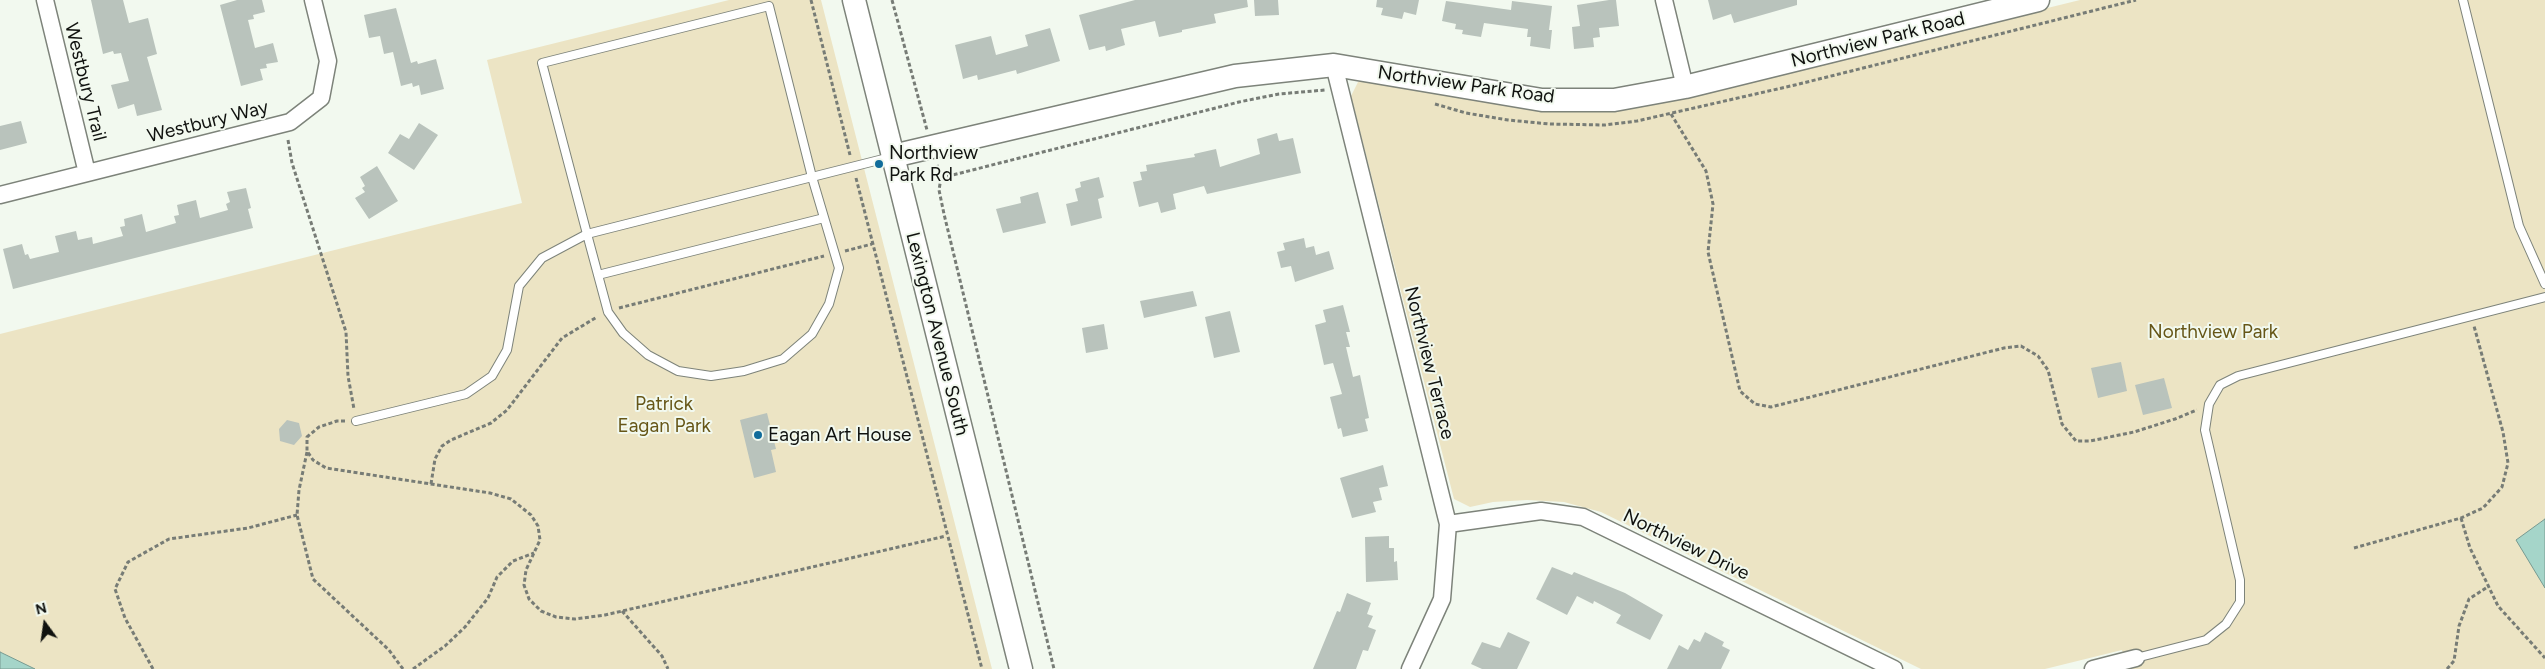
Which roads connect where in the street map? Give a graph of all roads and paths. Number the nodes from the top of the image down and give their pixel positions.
1 (45, 0) edge
2 (313, 0) edge
3 (811, 0) edge
4 (854, 0) edge
5 (892, 0) edge
6 (1664, 0) edge
7 (2038, 0) edge
8 (2463, 0) edge
9 (1334, 65) junction
10 (1675, 89) junction
11 (290, 122) junction
12 (932, 147) junction
13 (893, 156) junction
14 (853, 167) junction
15 (87, 173) junction
16 (812, 177) junction
17 (0, 195) edge
18 (824, 218) junction
19 (587, 234) junction
20 (598, 275) junction
21 (2545, 284) edge
22 (2545, 297) edge
23 (2472, 316) junction
24 (2209, 404) junction
25 (356, 422) junction
26 (307, 451) junction
27 (297, 515) junction
28 (2461, 518) junction
29 (1448, 524) junction
30 (946, 536) junction
31 (2354, 548) dead end
32 (535, 553) junction
33 (2489, 586) junction
34 (622, 611) junction
35 (2136, 658) joint
36 (2545, 658) edge
37 (153, 669) edge
38 (403, 669) edge
39 (413, 669) edge
40 (668, 669) edge
41 (982, 669) edge
42 (1021, 669) edge
43 (1054, 669) edge
44 (1410, 669) edge
45 (1894, 669) edge
46 (2093, 669) edge
47 (2447, 669) edge

1 - 15 street, Westbury Trail
2 - 11 street, Westbury Way
3 - 14 path
4 - 13 street, Lexington Avenue South
5 - 12 path
6 - 10 street
7 - 10 street, Northview Park Road
8 - 21 lane
9 - 10 street, Northview Park Road
9 - 12 street, Northview Park Road
9 - 29 street, Northview Terrace
10 - 24 path
11 - 15 street, Westbury Way
11 - 25 path
12 - 13 street, Northview Park Road
12 - 43 path
13 - 14 lane
13 - 42 street, Lexington Avenue South
14 - 16 lane
14 - 30 path
15 - 17 street, Westbury Way
16 - 18 lane
16 - 19 lane
16 - 19 lane
18 - 20 lane
18 - 20 lane
19 - 20 lane
19 - 25 lane
22 - 23 lane
23 - 24 lane
23 - 28 path
24 - 35 lane
25 - 26 path
26 - 27 path
26 - 32 path
27 - 37 path
27 - 38 path
28 - 31 path
28 - 33 path
29 - 44 street, Northview Terrace
29 - 45 street, Northview Drive
30 - 34 path
30 - 41 path
32 - 34 path
32 - 39 path
33 - 36 path
33 - 47 path
34 - 40 path
35 - 46 street

